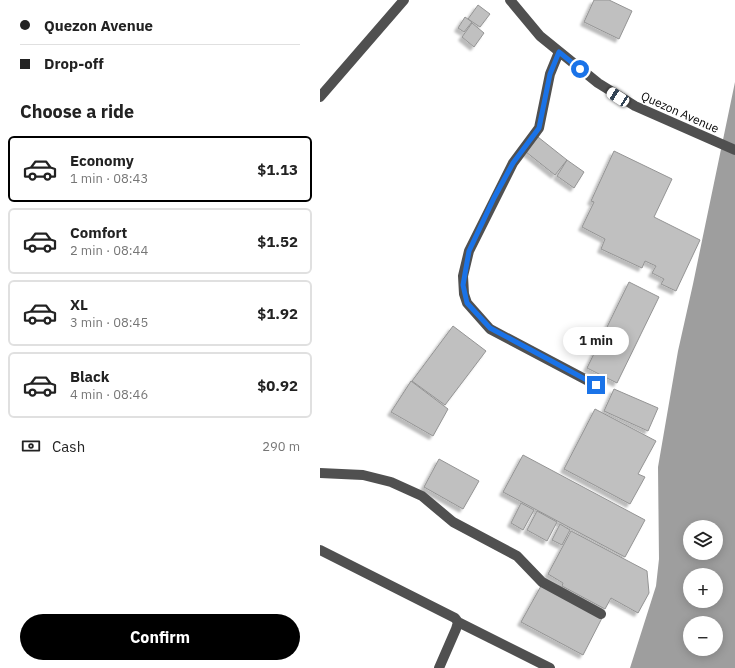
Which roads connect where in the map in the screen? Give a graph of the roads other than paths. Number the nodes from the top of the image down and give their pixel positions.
1 (404, 0) edge
2 (510, 0) edge
3 (559, 52) junction
4 (320, 97) edge
5 (735, 150) edge
6 (596, 385) dead end
7 (320, 473) edge
8 (320, 550) edge
9 (601, 614) dead end
10 (458, 622) junction
11 (439, 668) edge
12 (550, 668) edge

1 - 4 street
2 - 3 street, Quezon Avenue
3 - 5 street, Quezon Avenue
3 - 6 street
7 - 9 street
8 - 10 street
10 - 11 street
10 - 12 street

